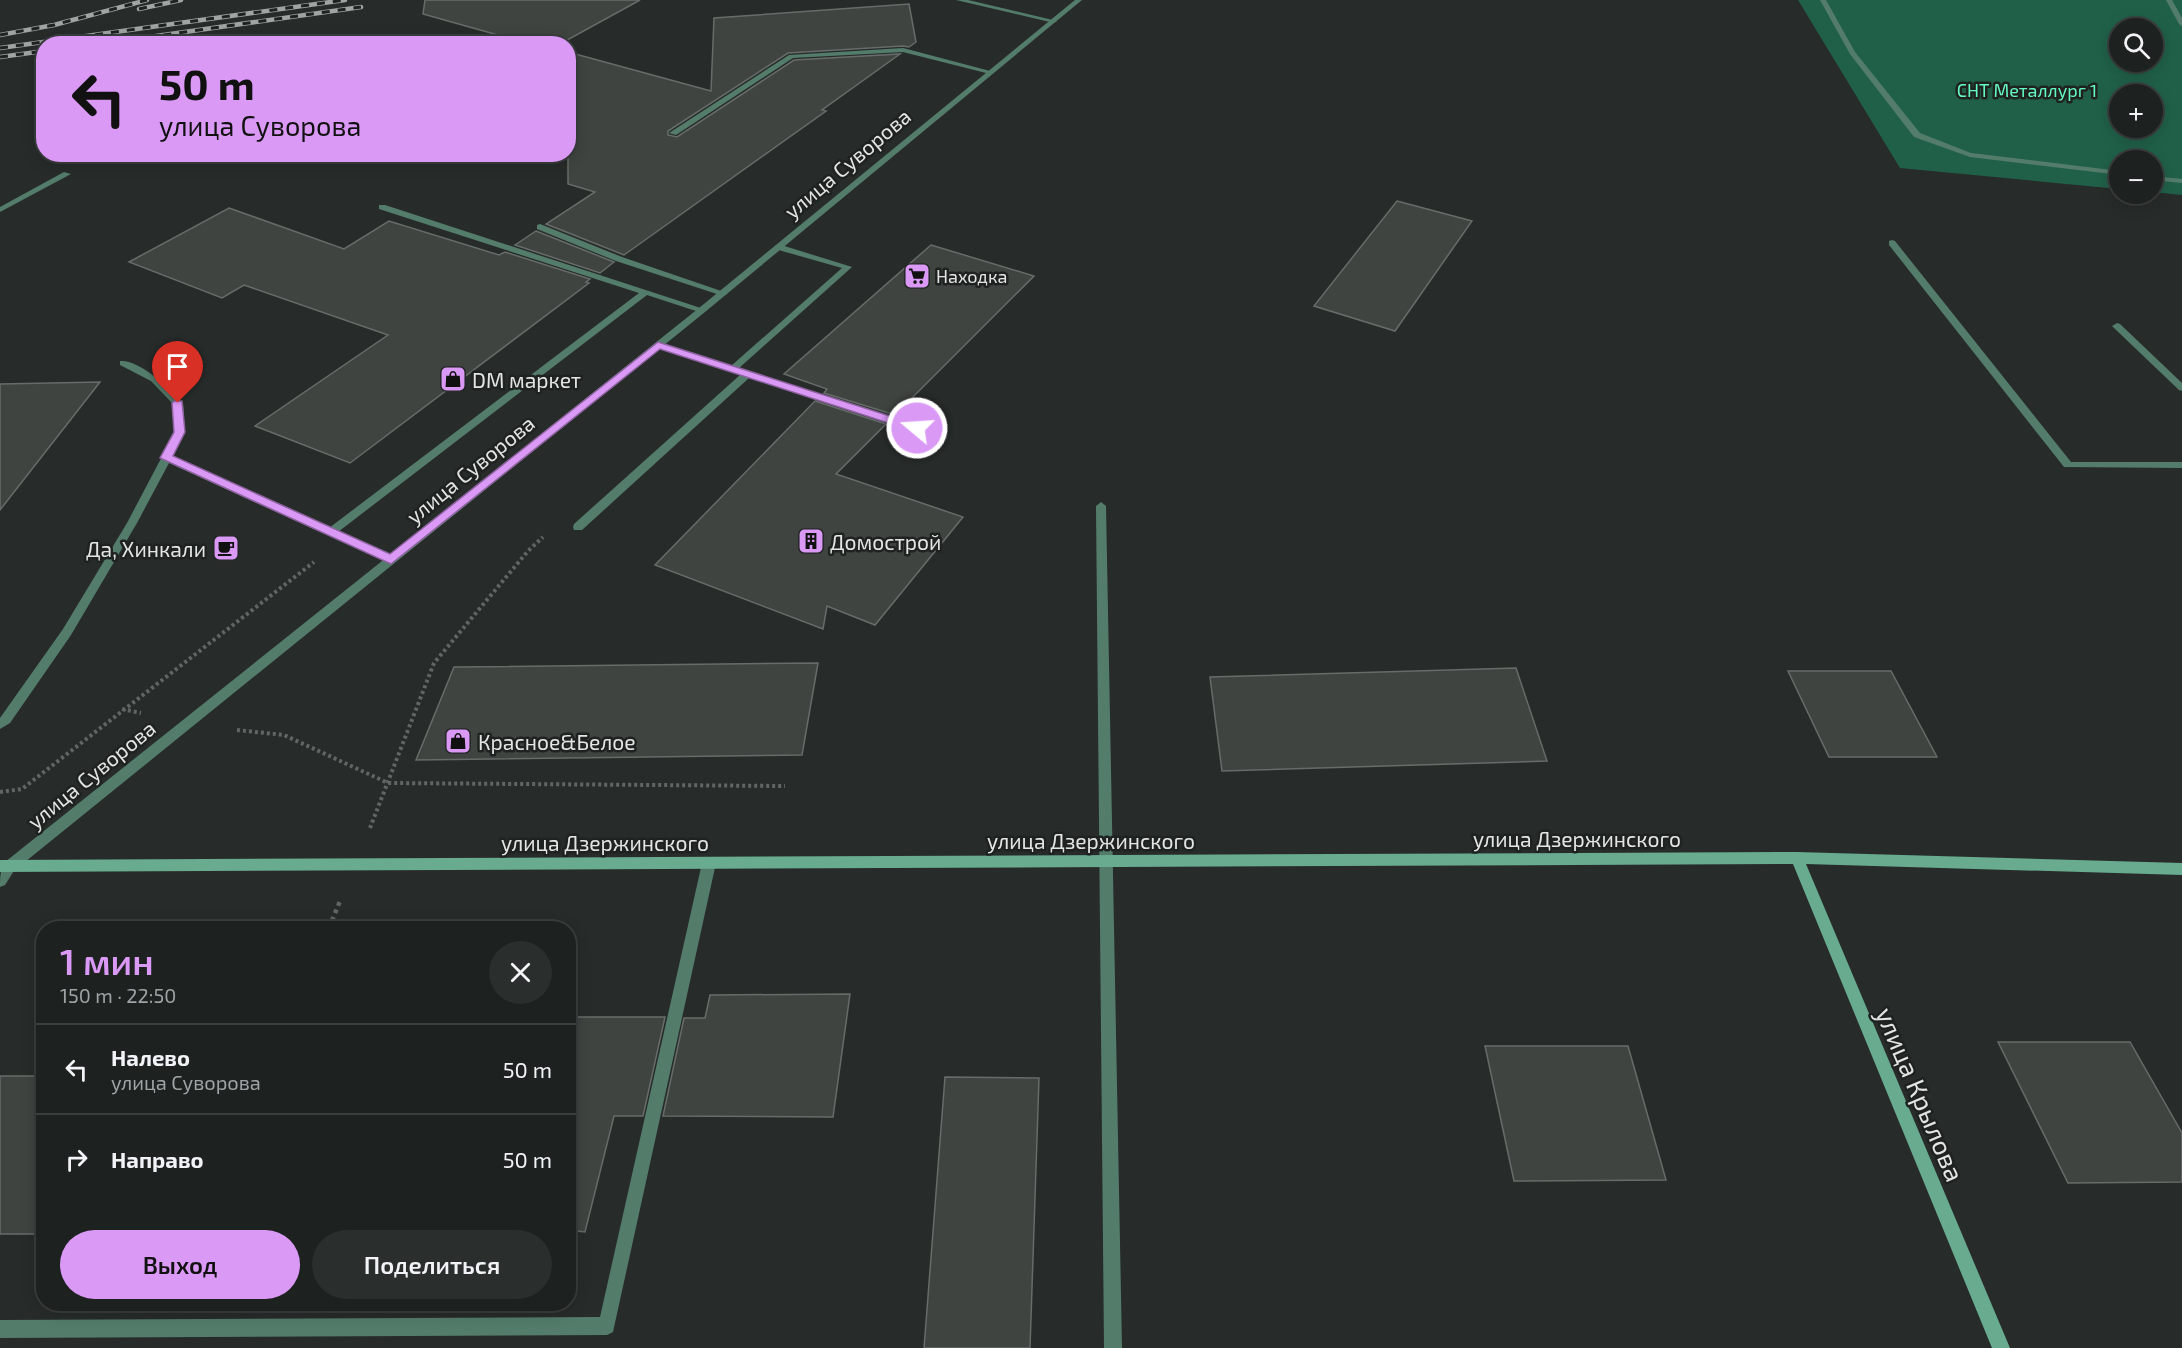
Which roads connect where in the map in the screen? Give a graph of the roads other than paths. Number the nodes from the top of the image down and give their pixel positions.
1 (959, 0) edge
2 (1079, 0) edge
3 (1823, 0) edge
4 (2169, 0) edge
5 (1054, 21) junction
6 (2182, 24) edge
7 (990, 72) junction
8 (673, 133) dead end
9 (2109, 172) edge
10 (67, 174) dead end
11 (2163, 179) edge
12 (2182, 181) edge
13 (382, 207) dead end
14 (0, 210) edge
15 (540, 227) dead end
16 (1892, 243) dead end
17 (778, 247) junction
18 (646, 292) junction
19 (723, 293) junction
20 (702, 310) junction
21 (2117, 326) dead end
22 (658, 345) junction
23 (123, 363) dead end
24 (733, 369) junction
25 (747, 374) junction
26 (2180, 383) edge
27 (917, 428) dead end
28 (166, 458) junction
29 (2182, 465) edge
30 (1101, 506) dead end
31 (578, 526) dead end
32 (331, 532) junction
33 (391, 560) junction
34 (0, 724) edge
35 (1797, 858) junction
36 (1106, 861) junction
37 (709, 862) junction
38 (5, 866) edge
39 (2182, 869) edge
40 (0, 881) edge
41 (0, 1329) edge
42 (1113, 1348) edge
43 (2001, 1348) edge

1 - 5 street
2 - 5 street, улица Суворова
3 - 9 street
4 - 6 street
5 - 7 street, улица Суворова
7 - 8 street
7 - 17 street, улица Суворова
10 - 14 street
11 - 12 street
13 - 18 street
15 - 19 street
16 - 29 street
17 - 19 street, улица Суворова
17 - 24 street
18 - 20 street
18 - 32 street
19 - 20 street, улица Суворова
20 - 22 street, улица Суворова
21 - 26 street
22 - 24 street
22 - 33 street, улица Суворова
23 - 28 street
24 - 25 street
25 - 27 street
25 - 31 street
28 - 32 street
28 - 34 street
30 - 36 street
32 - 33 street
33 - 38 street, улица Суворова
35 - 36 main road, улица Дзержинского
35 - 39 main road, улица Дзержинского
35 - 43 main road, улица Крылова
36 - 37 main road, улица Дзержинского
36 - 42 street
37 - 38 main road, улица Дзержинского
37 - 41 street
38 - 40 street, улица Суворова

